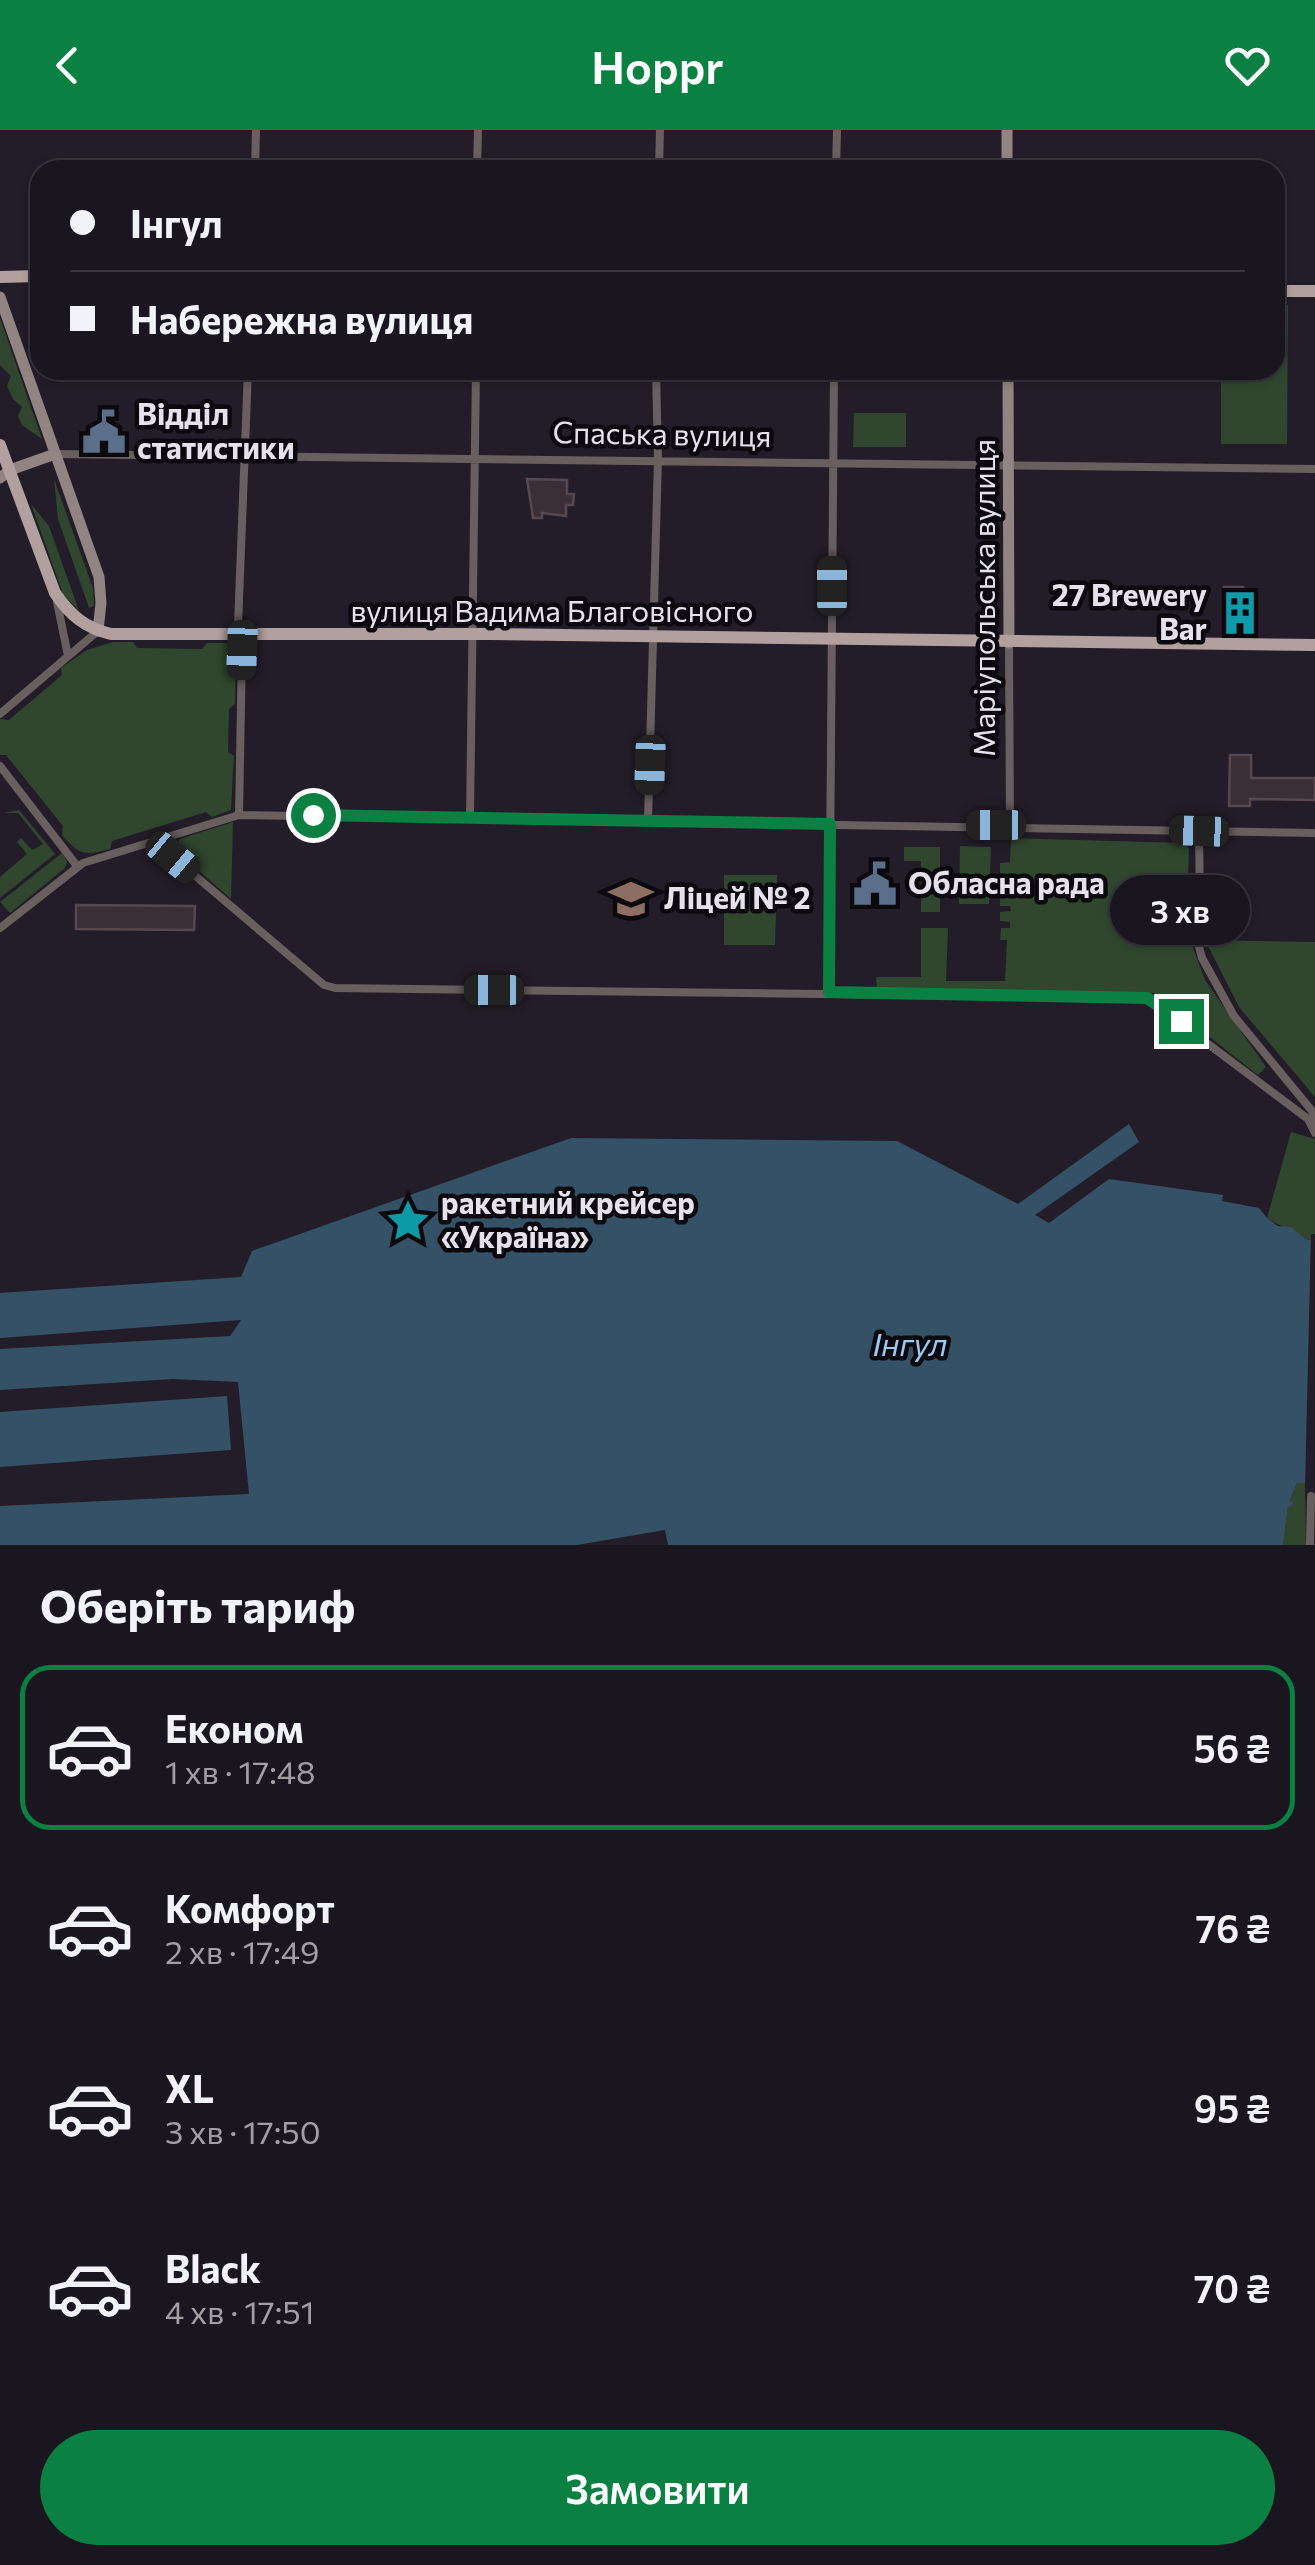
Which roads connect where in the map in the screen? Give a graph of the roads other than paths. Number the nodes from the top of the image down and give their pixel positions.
1 (256, 130) edge
2 (478, 130) edge
3 (660, 130) edge
4 (837, 130) edge
5 (1008, 130) edge
6 (255, 160) edge
7 (478, 160) edge
8 (658, 160) edge
9 (836, 160) edge
10 (1008, 160) edge
11 (30, 276) edge
12 (0, 277) edge
13 (1285, 291) edge
14 (1315, 291) edge
15 (0, 297) edge
16 (248, 380) edge
17 (476, 380) edge
18 (656, 380) edge
19 (834, 380) edge
20 (1008, 380) edge
21 (0, 445) edge
22 (56, 454) junction
23 (245, 457) junction
24 (477, 458) junction
25 (658, 459) junction
26 (834, 462) junction
27 (1011, 463) junction
28 (1315, 469) edge
29 (5, 474) edge
30 (56, 593) junction
31 (98, 631) junction
32 (474, 635) junction
33 (240, 636) junction
34 (654, 638) junction
35 (832, 639) junction
36 (1009, 642) junction
37 (1315, 645) edge
38 (68, 656) junction
39 (0, 714) edge
40 (0, 766) edge
41 (240, 814) junction
42 (470, 817) junction
43 (648, 820) junction
44 (830, 824) junction
45 (1010, 826) junction
46 (1199, 831) junction
47 (1315, 833) edge
48 (162, 838) junction
49 (78, 866) junction
50 (0, 928) edge
51 (829, 992) junction
52 (1314, 1115) edge
53 (1315, 1133) edge
54 (1311, 1496) dead end
55 (1310, 1545) edge

1 - 6 street
2 - 7 street
3 - 8 street
4 - 9 street
5 - 10 main road
11 - 12 main road
13 - 14 main road
15 - 22 main road
16 - 23 street
17 - 24 street
18 - 25 street
19 - 26 street
20 - 27 main road, Маріупольська вулиця
21 - 29 main road
22 - 23 street, Спаська вулиця
22 - 29 main road, Спаська вулиця
22 - 31 main road
23 - 24 street, Спаська вулиця
23 - 33 street
24 - 25 street, Спаська вулиця
24 - 32 street
25 - 26 street, Спаська вулиця
25 - 34 street
26 - 27 street, Спаська вулиця
26 - 35 street
27 - 28 street, Спаська вулиця
27 - 36 main road, Маріупольська вулиця
29 - 30 main road
30 - 31 main road
30 - 38 street
31 - 33 main road, вулиця Вадима Благовісного
31 - 38 street
32 - 33 main road, вулиця Вадима Благовісного
32 - 34 main road, вулиця Вадима Благовісного
32 - 42 street
33 - 41 street
34 - 35 main road, вулиця Вадима Благовісного
34 - 43 street
35 - 36 main road, вулиця Вадима Благовісного
35 - 44 street
36 - 37 main road, вулиця Вадима Благовісного
36 - 45 street, Маріупольська вулиця
38 - 39 street
40 - 49 street
41 - 42 street
41 - 48 street
42 - 43 street
43 - 44 street
44 - 45 street
44 - 51 street
45 - 46 street
46 - 47 street
46 - 52 street
48 - 49 street
48 - 51 street
49 - 50 street
51 - 53 street
54 - 55 street

